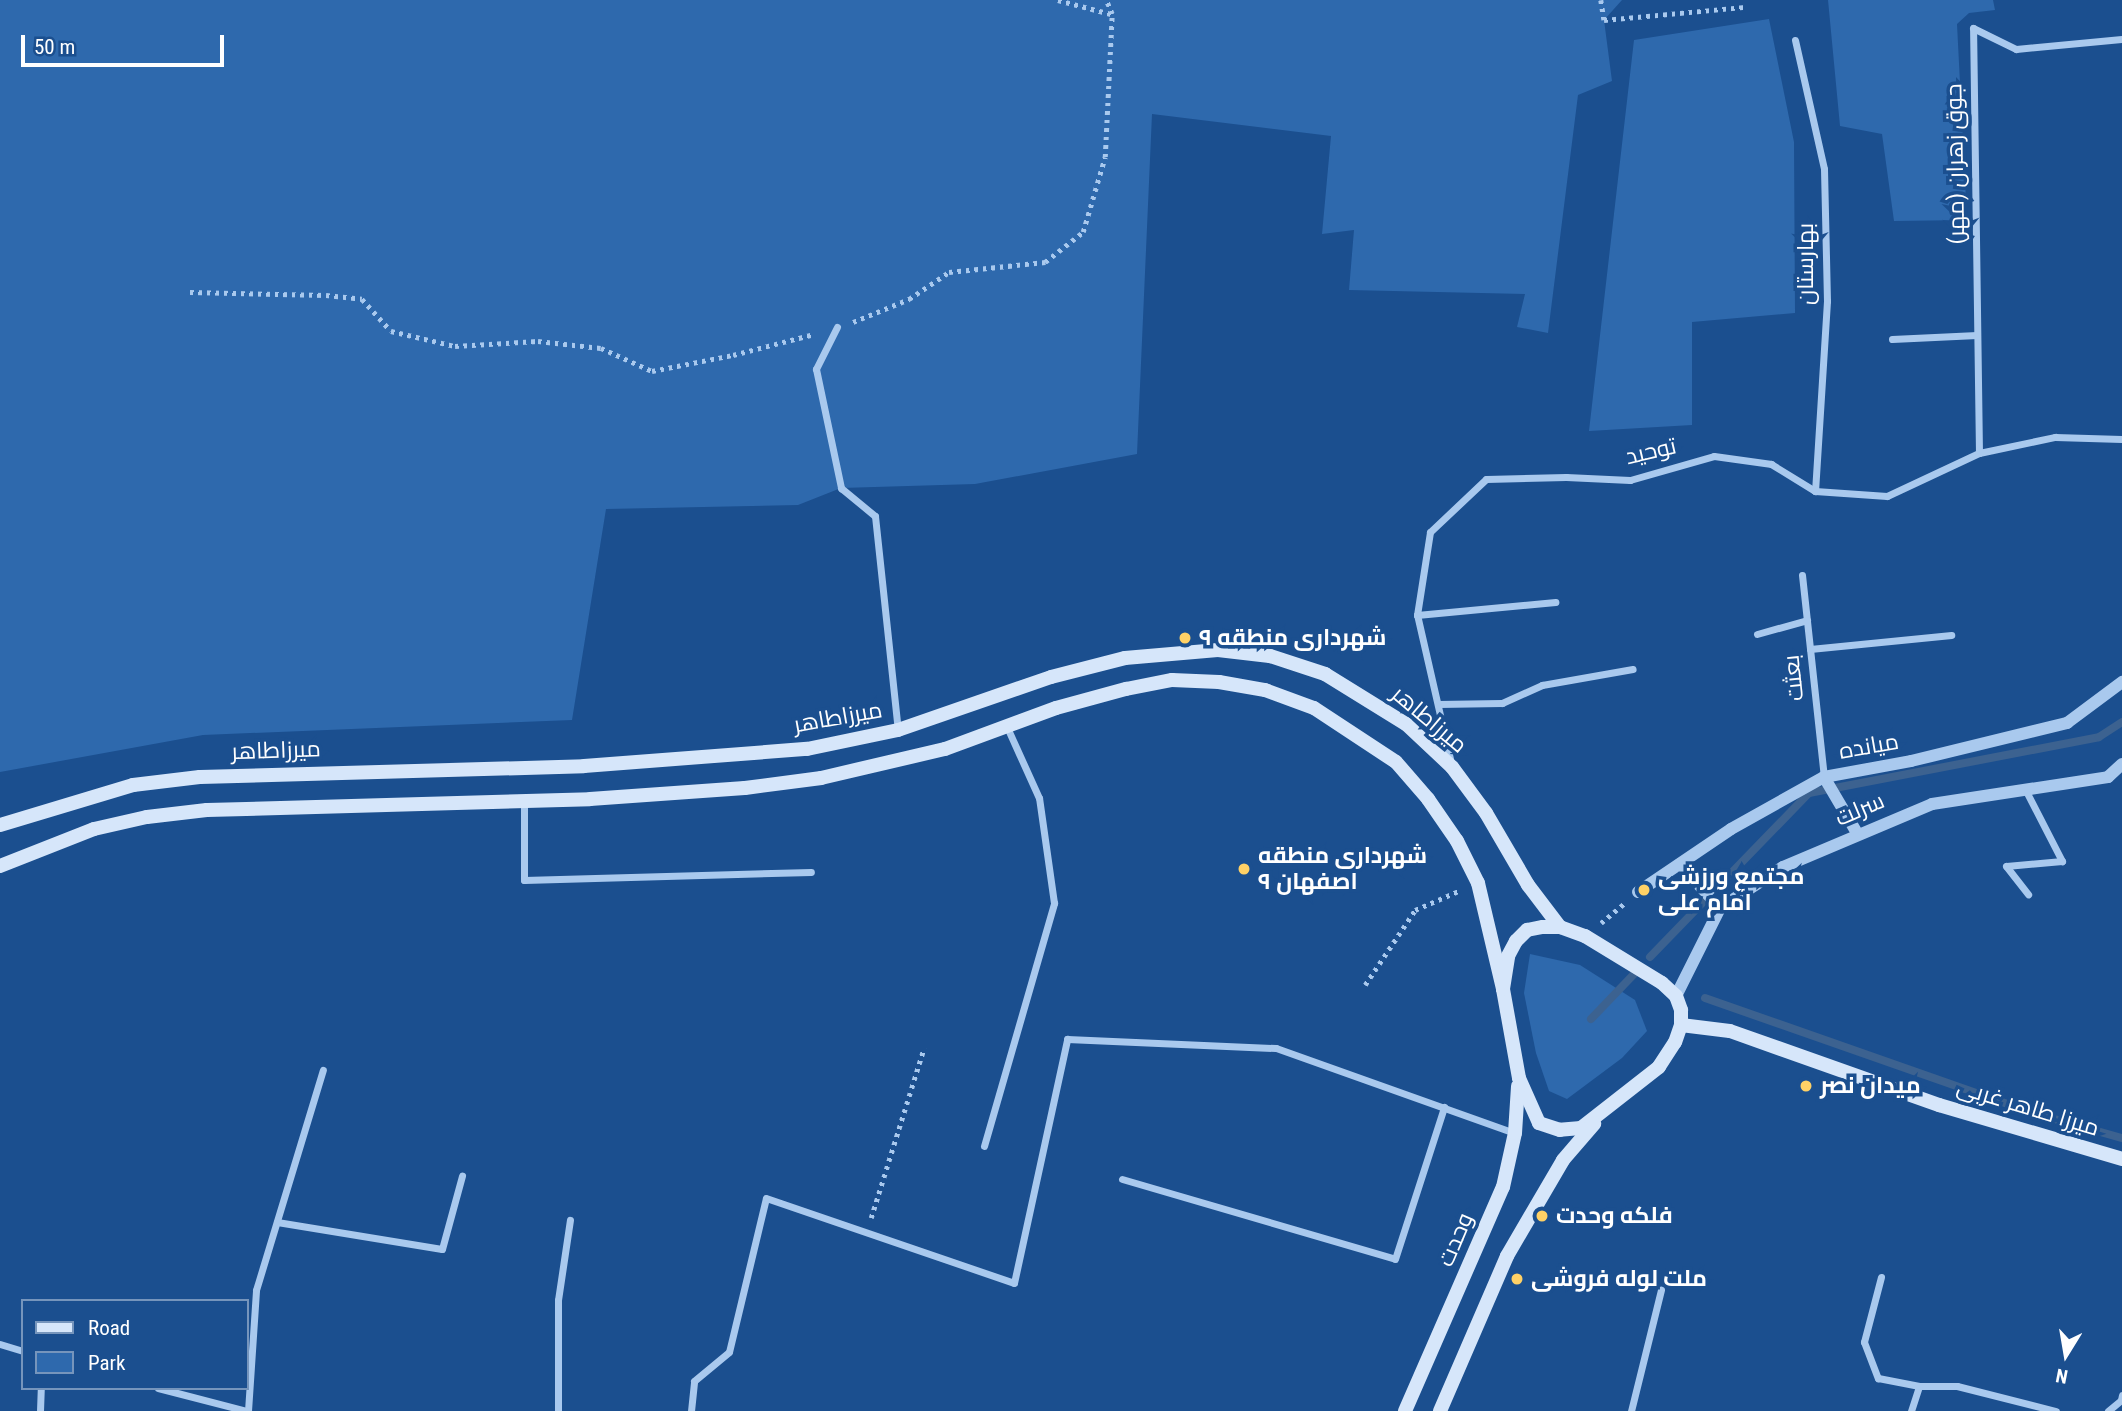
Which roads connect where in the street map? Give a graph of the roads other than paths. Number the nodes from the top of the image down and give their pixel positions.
1 (2122, 39) edge
2 (1794, 40) dead end
3 (837, 327) road end
4 (1977, 335) junction
5 (1892, 339) dead end
6 (2122, 439) edge
7 (1979, 453) junction
8 (1815, 491) junction
9 (1802, 575) dead end
10 (1555, 602) dead end
11 (1417, 615) junction
12 (1807, 620) junction
13 (1757, 634) dead end
14 (1951, 635) dead end
15 (1810, 649) junction
16 (1633, 669) dead end
17 (2122, 682) edge
18 (1438, 704) junction
19 (1007, 727) junction
20 (898, 730) junction
21 (2122, 764) edge
22 (1452, 767) junction
23 (1824, 778) junction
24 (2026, 791) junction
25 (524, 801) junction
26 (0, 825) edge
27 (1857, 834) junction
28 (1680, 864) junction
29 (0, 866) edge
30 (811, 873) dead end
31 (1639, 892) road end
32 (2028, 894) dead end
33 (1718, 906) junction
34 (1560, 927) junction
35 (1503, 989) junction
36 (1676, 996) junction
37 (1681, 1025) junction
38 (323, 1070) dead end
39 (1519, 1078) junction
40 (1444, 1107) junction
41 (1600, 1116) junction
42 (1515, 1132) junction
43 (984, 1146) dead end
44 (2122, 1159) edge
45 (461, 1176) dead end
46 (1122, 1179) dead end
47 (570, 1220) dead end
48 (276, 1222) junction
49 (1881, 1278) dead end
50 (1661, 1290) dead end
51 (0, 1344) edge
52 (21, 1350) edge
53 (1919, 1386) junction
54 (41, 1390) edge
55 (166, 1390) edge
56 (2122, 1395) edge
57 (40, 1411) edge
58 (247, 1411) edge
59 (558, 1411) edge
60 (691, 1411) edge
61 (1405, 1411) edge
62 (1440, 1411) edge
63 (1631, 1411) edge
64 (1911, 1411) edge
65 (2056, 1411) edge
66 (2108, 1411) edge

1 - 4 street, جوق زهران (مهر)
2 - 8 street, بهارستان
3 - 20 street
4 - 5 street
4 - 7 street, جوق زهران (مهر)
6 - 7 street, توحید
7 - 8 street, توحید
8 - 11 street, توحید
9 - 12 street, بعثت
10 - 11 street
11 - 18 street, توحید
12 - 13 street
12 - 15 street, بعثت
14 - 15 street
15 - 23 street, بعثت
16 - 18 street
17 - 23 street, میانده
18 - 22 street, توحید
19 - 25 main road
19 - 35 main road
19 - 43 street
20 - 22 main road, میرزاطاهر
20 - 26 main road, میرزاطاهر
21 - 24 street, سرلت
22 - 34 main road, میرزاطاهر
23 - 27 street
23 - 28 street, میانده
24 - 27 street, سرلت
24 - 32 street
25 - 29 main road
25 - 30 street
27 - 33 street, سرلت
28 - 31 street, میانده
28 - 33 street
33 - 36 street
34 - 35 main road
34 - 36 main road
35 - 39 main road
36 - 37 main road
37 - 41 main road
37 - 44 main road, میرزا طاهر غربی
38 - 48 street
39 - 41 main road
39 - 42 main road, وحدت
40 - 42 street
40 - 46 street
40 - 60 street
41 - 62 main road
42 - 61 main road, وحدت
45 - 48 street
47 - 59 street
48 - 58 street
49 - 53 street
50 - 63 street
51 - 52 street
53 - 64 street
53 - 65 street
54 - 57 street
55 - 58 street
56 - 66 street

